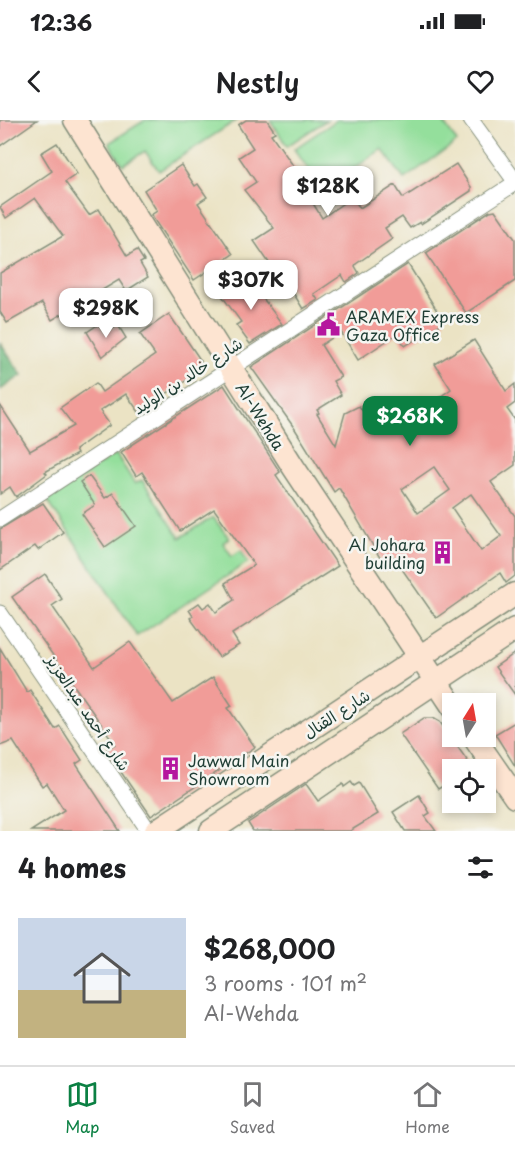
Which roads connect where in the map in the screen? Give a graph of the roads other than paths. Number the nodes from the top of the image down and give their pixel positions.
1 (75, 120) edge
2 (471, 120) edge
3 (513, 175) edge
4 (231, 368) junction
5 (0, 519) edge
6 (515, 594) edge
7 (0, 613) edge
8 (515, 629) edge
9 (420, 658) junction
10 (436, 683) junction
11 (443, 693) edge
12 (481, 747) edge
13 (515, 796) edge
14 (149, 831) edge
15 (156, 831) edge
16 (211, 831) edge

1 - 4 main road, Al-Wehda
2 - 3 street
3 - 4 street, شارع خالد بن الوليد
4 - 5 street, شارع خالد بن الوليد
4 - 9 main road, Al-Wehda
6 - 9 main road, شارع القنال
7 - 14 street, شارع أحمد عبدالعزيز
8 - 10 main road, شارع القنال
9 - 10 main road, Al-Wehda
9 - 15 main road, شارع القنال
10 - 11 main road, Al-Wehda
10 - 16 main road, شارع القنال
12 - 13 main road

